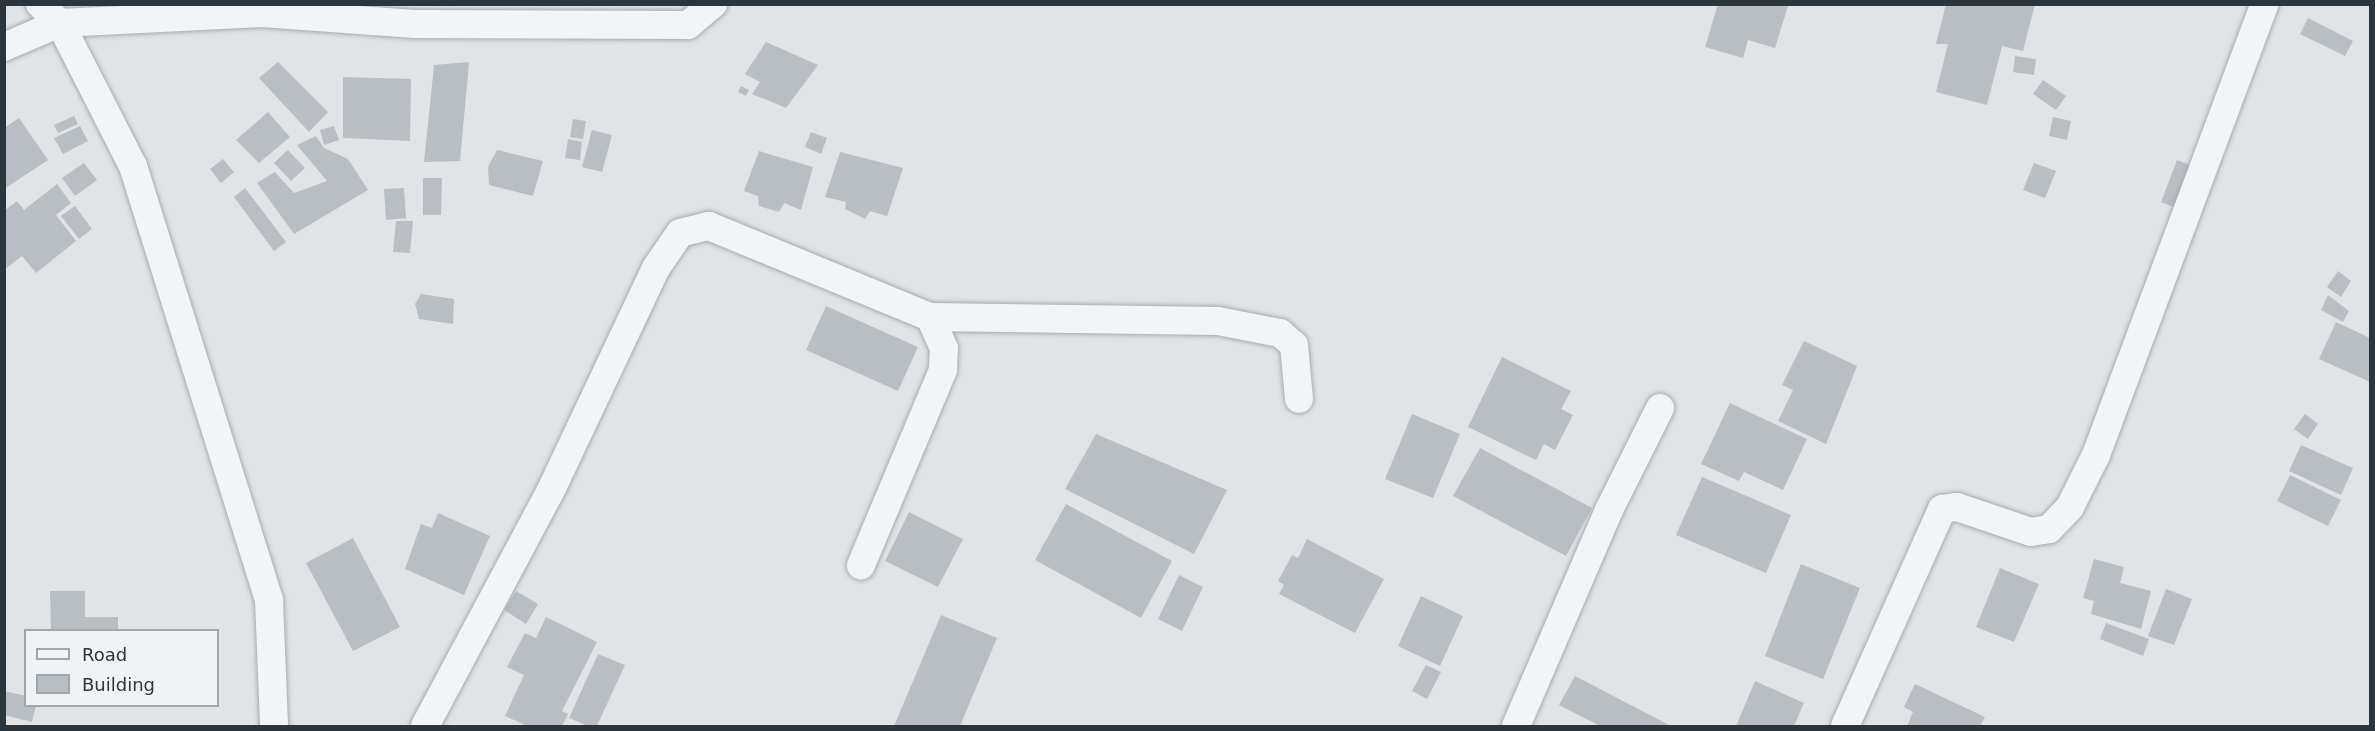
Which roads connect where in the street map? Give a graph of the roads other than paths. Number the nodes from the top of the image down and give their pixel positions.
1 (713, 4) edge
2 (2265, 4) edge
3 (50, 14) edge
4 (4, 47) edge
5 (930, 317) junction
6 (1299, 399) dead end
7 (1660, 408) dead end
8 (861, 565) dead end
9 (274, 726) edge
10 (425, 726) edge
11 (1516, 726) edge
12 (1845, 726) edge

1 - 3 street
2 - 12 street
3 - 4 street
3 - 9 street
5 - 6 street
5 - 8 street
5 - 10 street
7 - 11 street

